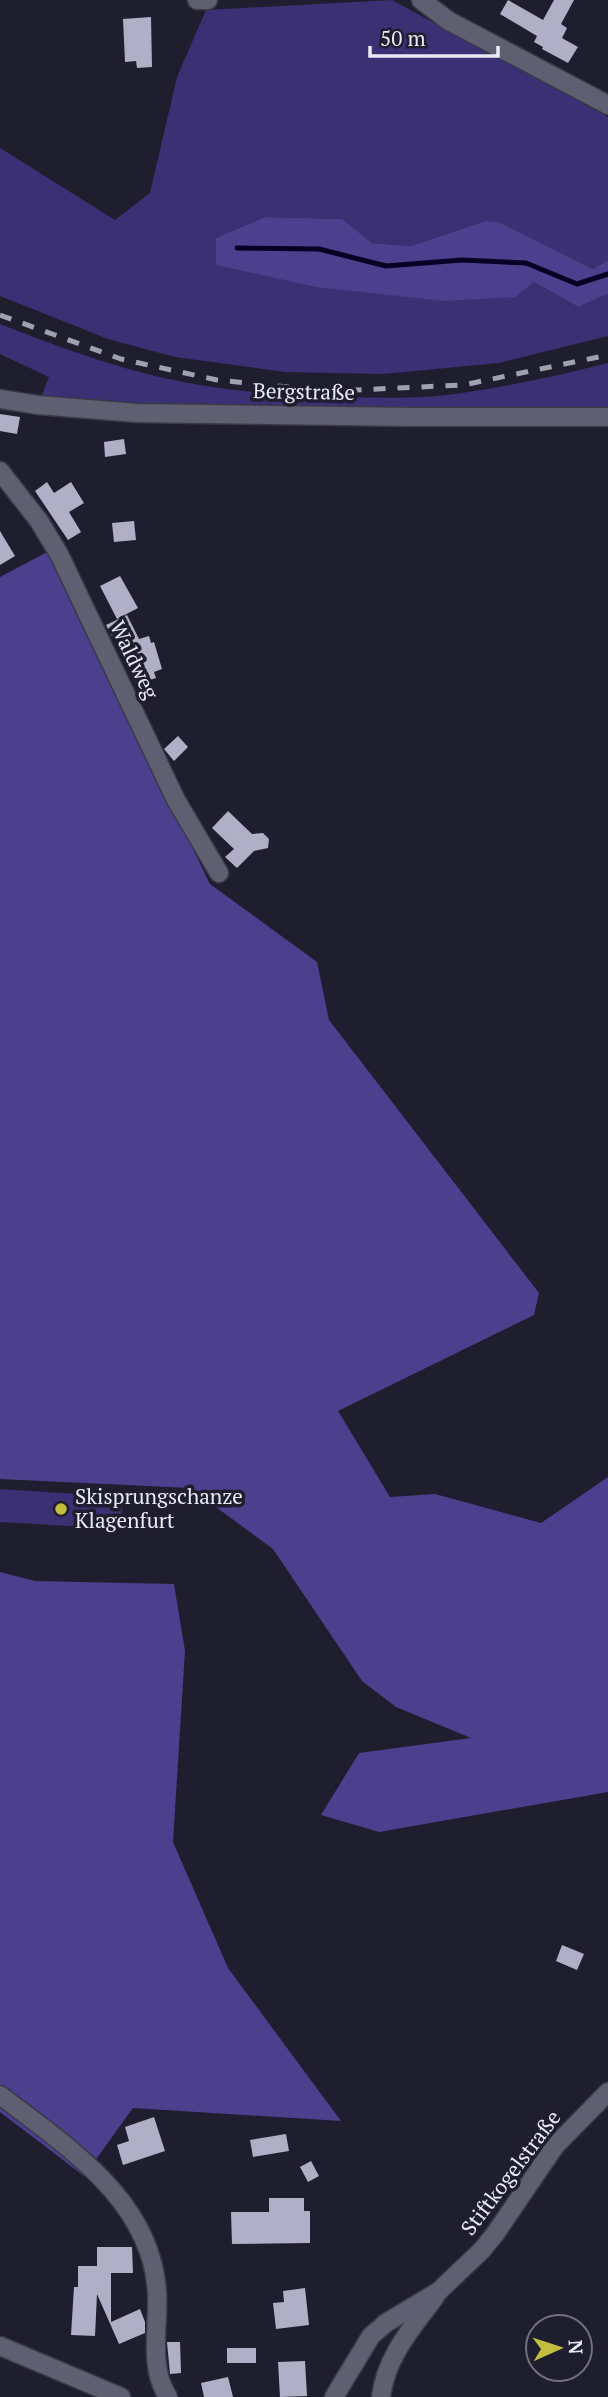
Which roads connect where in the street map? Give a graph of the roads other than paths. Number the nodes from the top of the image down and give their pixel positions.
1 (197, 0) edge
2 (208, 0) edge
3 (421, 0) edge
4 (608, 105) edge
5 (0, 399) edge
6 (608, 416) edge
7 (0, 471) edge
8 (219, 873) dead end
9 (608, 2092) edge
10 (0, 2095) edge
11 (439, 2291) junction
12 (0, 2346) edge
13 (121, 2397) edge
14 (168, 2397) edge
15 (334, 2397) edge
16 (381, 2397) edge

1 - 2 street
3 - 4 street
5 - 6 street, Bergstraße
7 - 8 street, Waldweg
9 - 11 street, Stiftkogelstraße
10 - 14 street
11 - 15 street, Stiftkogelstraße
11 - 16 street
12 - 13 street

